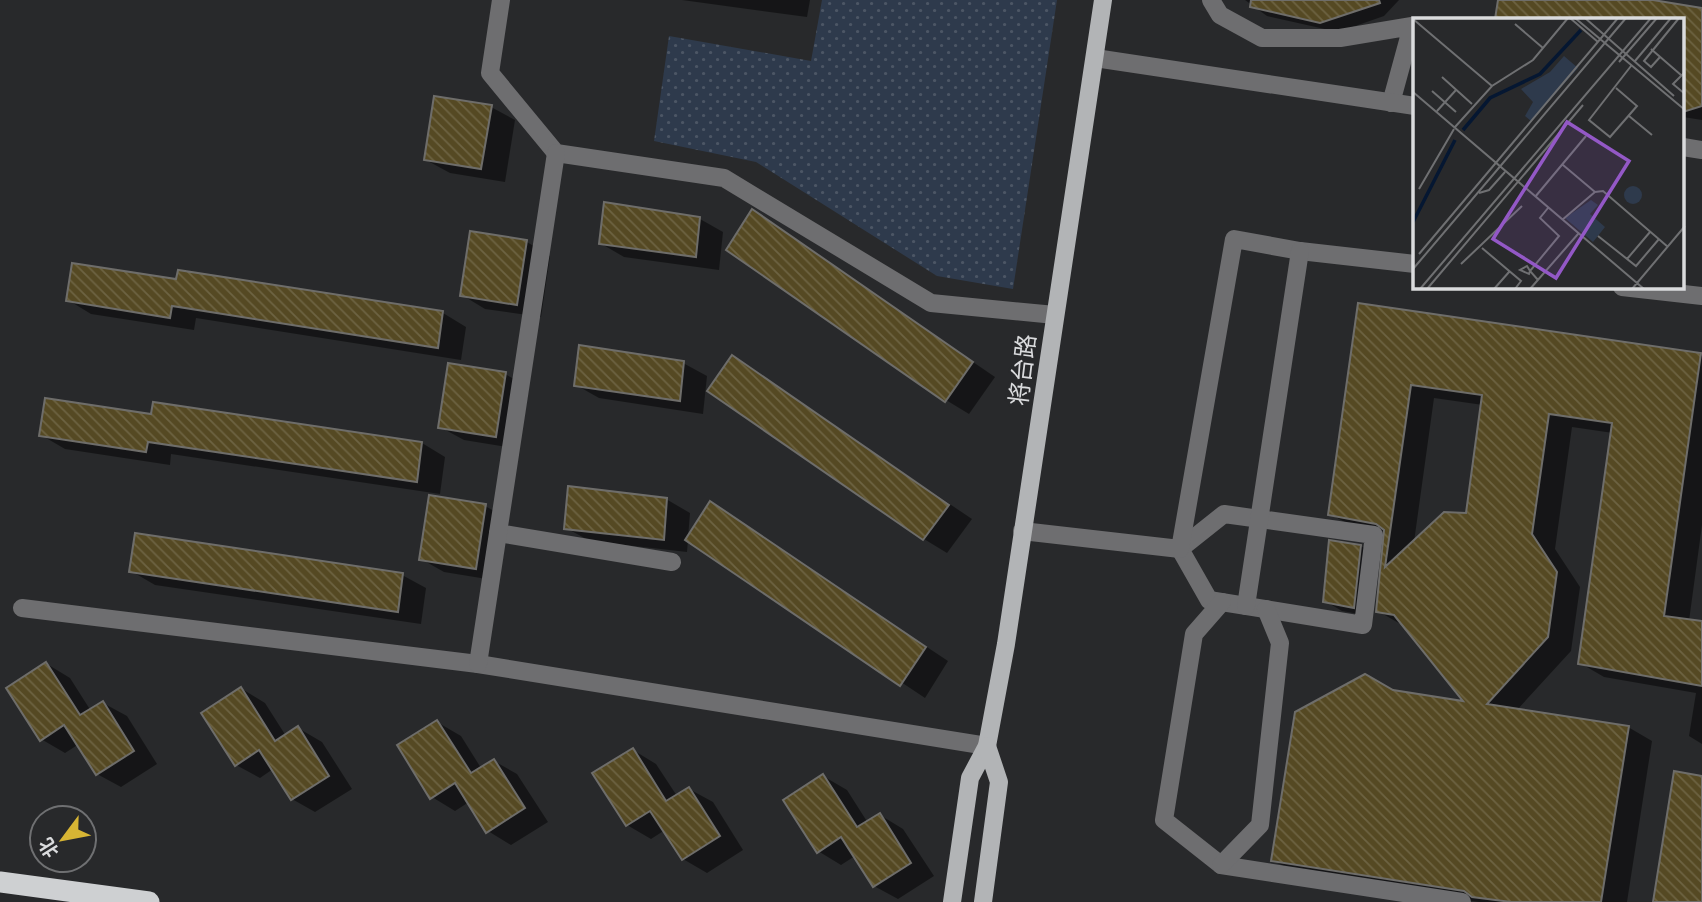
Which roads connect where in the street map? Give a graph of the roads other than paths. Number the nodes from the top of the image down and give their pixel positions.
1 (501, 0) edge
2 (1103, 0) edge
3 (1211, 0) edge
4 (1095, 58) junction
5 (1391, 103) junction
6 (1413, 106) edge
7 (1684, 147) edge
8 (1702, 150) edge
9 (556, 153) junction
10 (1300, 251) junction
11 (1413, 264) edge
12 (1640, 289) edge
13 (1702, 296) edge
14 (1055, 314) junction
15 (1261, 519) junction
16 (1022, 531) junction
17 (498, 533) junction
18 (1180, 549) junction
19 (672, 562) dead end
20 (1222, 602) junction
21 (1246, 606) junction
22 (22, 608) dead end
23 (1266, 609) junction
24 (478, 664) junction
25 (987, 746) junction
26 (1221, 865) junction
27 (0, 882) edge
28 (149, 902) edge
29 (952, 902) edge
30 (983, 902) edge
31 (1462, 902) edge

1 - 9 street
2 - 4 main road, 将台路
3 - 5 street
4 - 5 street
4 - 14 main road, 将台路
5 - 6 street
7 - 8 street
9 - 14 street
9 - 17 street
10 - 11 street
10 - 15 street
10 - 18 street
12 - 13 street
14 - 16 main road, 将台路
15 - 18 street
15 - 21 street
15 - 23 street
16 - 18 street
16 - 25 main road, 将台路
17 - 19 street
17 - 24 street
18 - 20 street
20 - 21 street
20 - 26 street
21 - 23 street
22 - 24 street
23 - 26 street
24 - 25 street
25 - 29 main road, 将台路
25 - 30 main road, 将台路
26 - 31 street
27 - 28 highway

